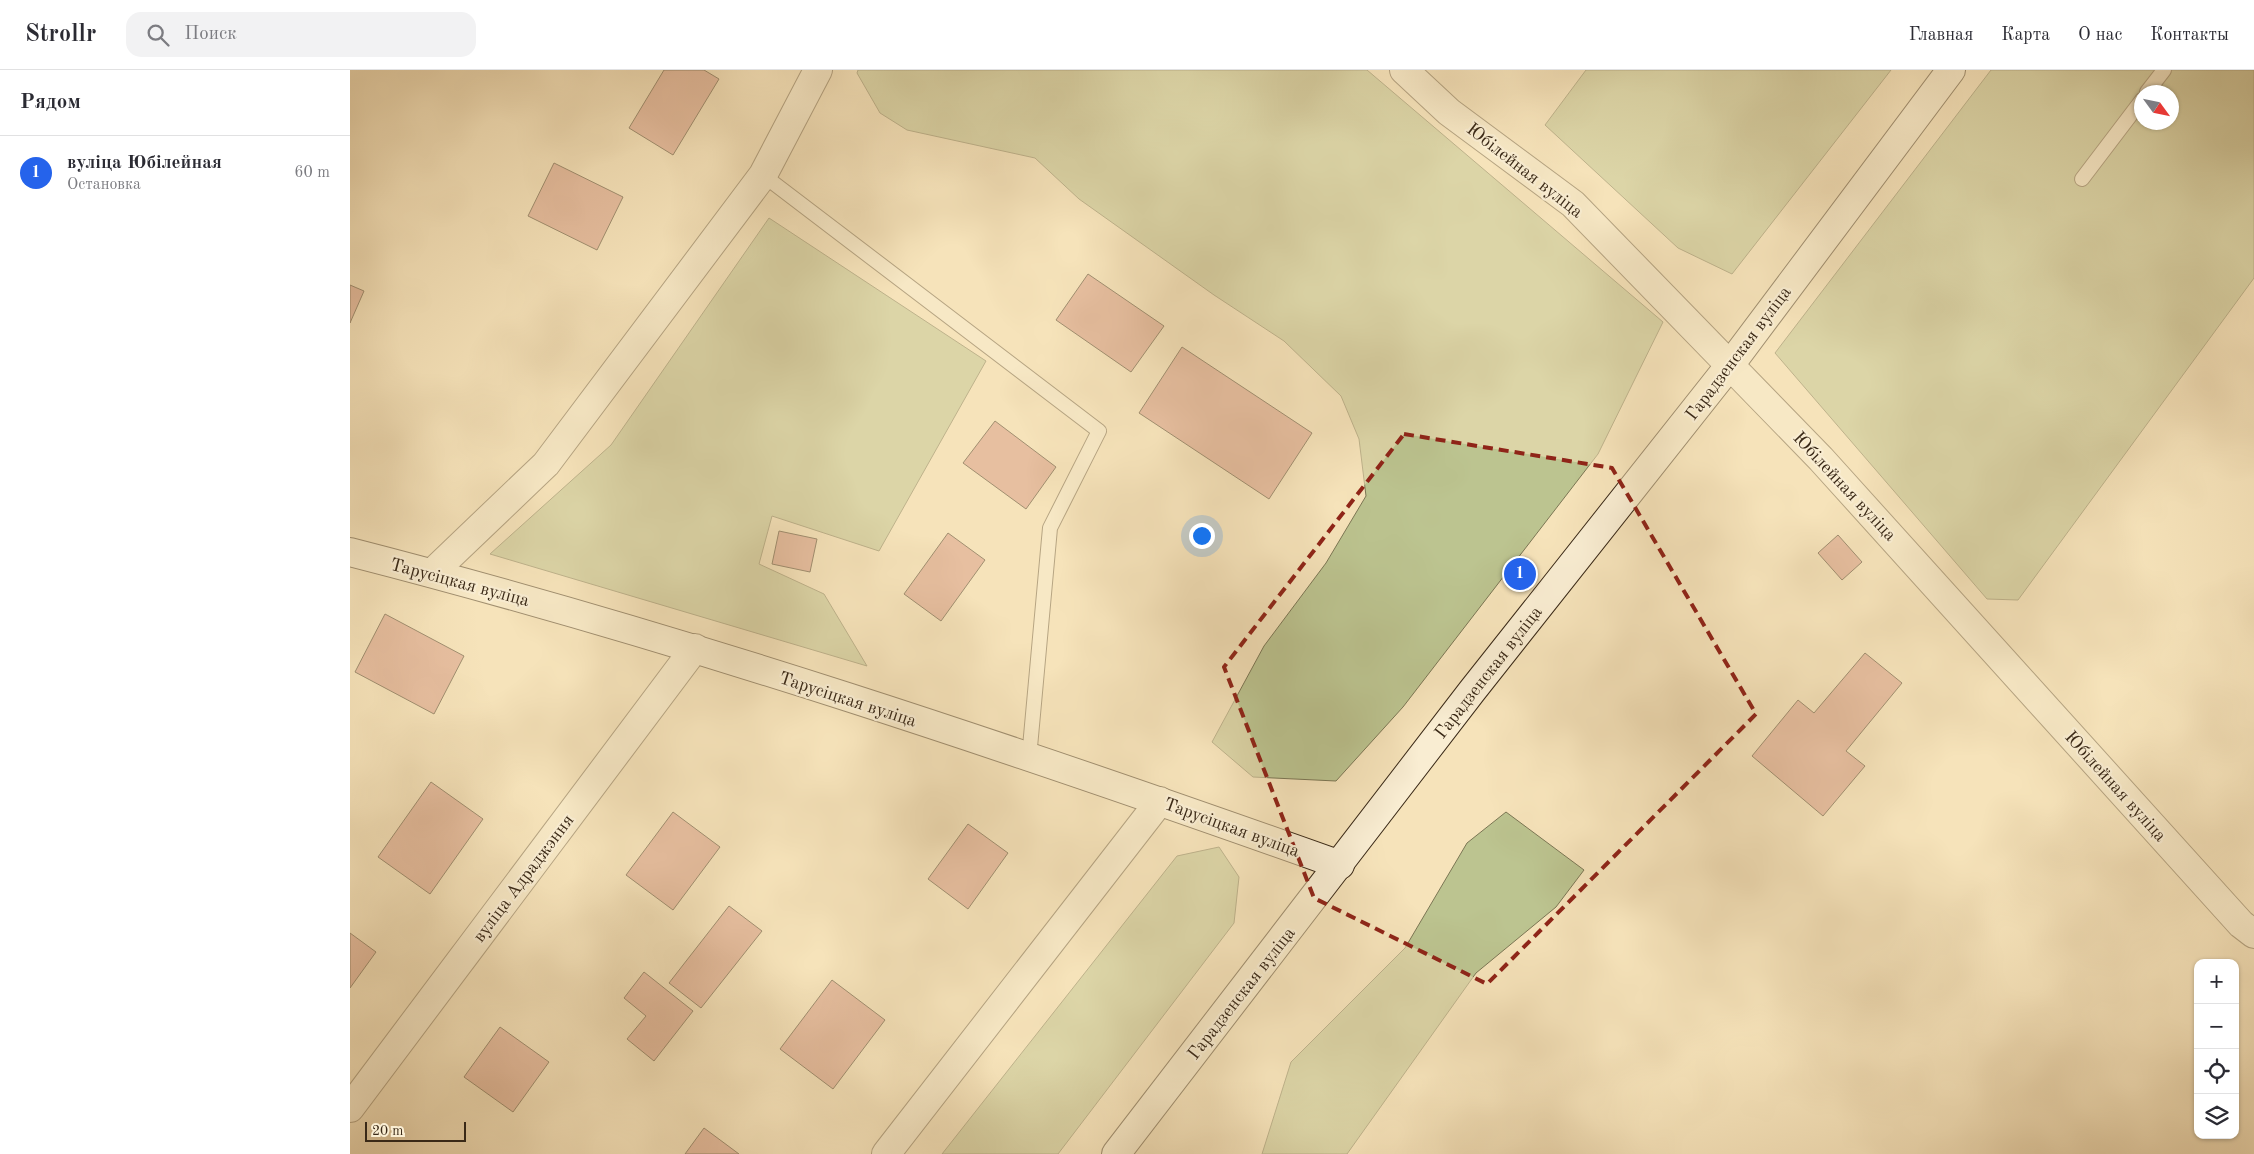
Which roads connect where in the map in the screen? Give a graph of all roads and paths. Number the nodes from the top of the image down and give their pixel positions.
1 (818, 70) edge
2 (1404, 70) edge
3 (1951, 70) edge
4 (2164, 70) edge
5 (2152, 85) edge
6 (2134, 111) edge
7 (763, 175) junction
8 (2082, 179) dead end
9 (1730, 365) junction
10 (350, 552) edge
11 (432, 573) junction
12 (696, 648) junction
13 (1029, 758) junction
14 (1160, 801) junction
15 (1340, 865) junction
16 (2254, 934) edge
17 (350, 1108) edge
18 (886, 1154) edge
19 (1116, 1154) edge

1 - 7 street
2 - 9 street, Юбілейная вуліца
3 - 9 street, Гарадзенская вуліца
4 - 5 lane
6 - 8 lane
7 - 11 street
7 - 13 lane
9 - 15 street, Гарадзенская вуліца
9 - 16 street, Юбілейная вуліца
10 - 11 street, Тарусіцкая вуліца
11 - 12 street, Тарусіцкая вуліца
12 - 13 street, Тарусіцкая вуліца
12 - 17 street, вуліца Адраджэння
13 - 14 street, Тарусіцкая вуліца
14 - 15 street, Тарусіцкая вуліца
14 - 18 street
15 - 19 street, Гарадзенская вуліца

